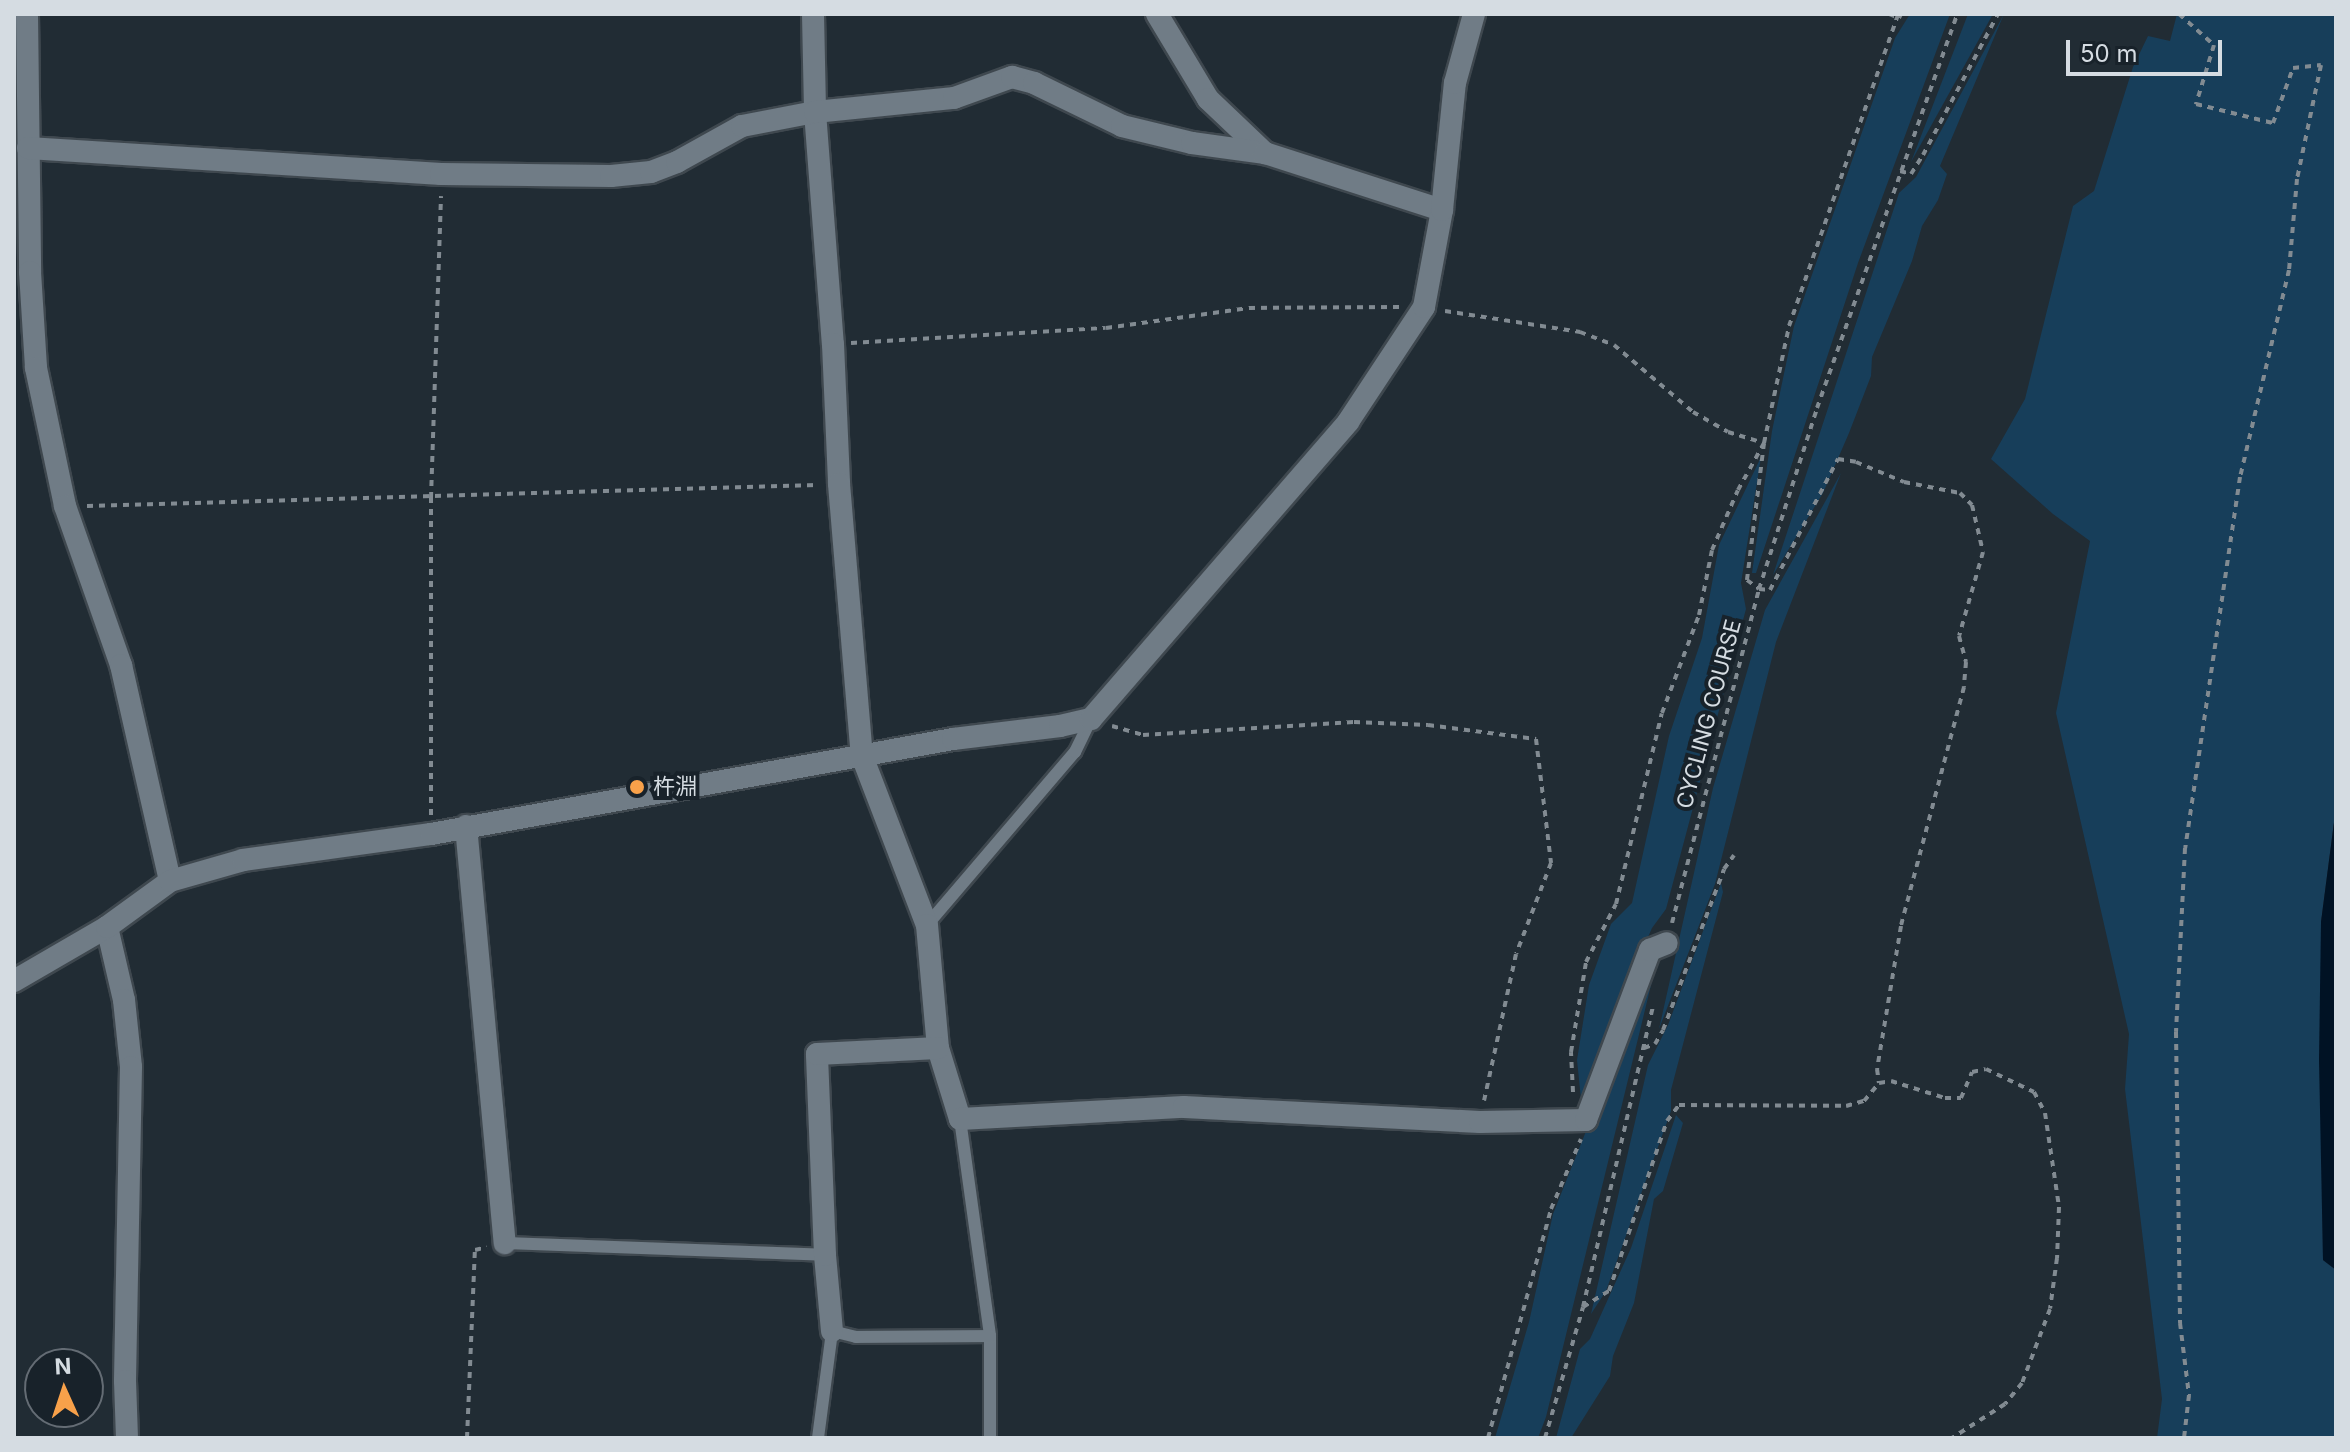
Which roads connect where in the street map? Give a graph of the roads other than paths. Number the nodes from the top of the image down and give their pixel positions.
1 (27, 14) edge
2 (813, 14) edge
3 (1157, 14) edge
4 (1474, 14) edge
5 (20, 57) edge
6 (815, 112) junction
7 (28, 148) junction
8 (1265, 153) junction
9 (1442, 210) junction
10 (22, 267) edge
11 (1091, 719) junction
12 (862, 756) junction
13 (466, 826) junction
14 (170, 881) junction
15 (927, 925) junction
16 (107, 927) junction
17 (1667, 943) road end
18 (14, 981) edge
19 (938, 1048) junction
20 (960, 1119) junction
21 (505, 1243) joint
22 (825, 1255) junction
23 (832, 1331) junction
24 (990, 1336) junction
25 (127, 1438) edge
26 (818, 1438) edge
27 (990, 1438) edge

1 - 5 street
2 - 6 street
3 - 8 street
4 - 9 street
5 - 7 street
6 - 7 street
6 - 8 street
6 - 12 street
7 - 10 street
8 - 9 street
9 - 11 street
10 - 14 street
11 - 12 street
11 - 15 lane
12 - 13 street
12 - 15 street
13 - 14 street
13 - 21 street
14 - 16 street
15 - 19 street
16 - 18 street
16 - 25 street
17 - 20 street
19 - 20 street
19 - 22 street
20 - 24 lane
21 - 22 lane
22 - 23 street
23 - 24 lane
23 - 26 lane
24 - 27 lane

